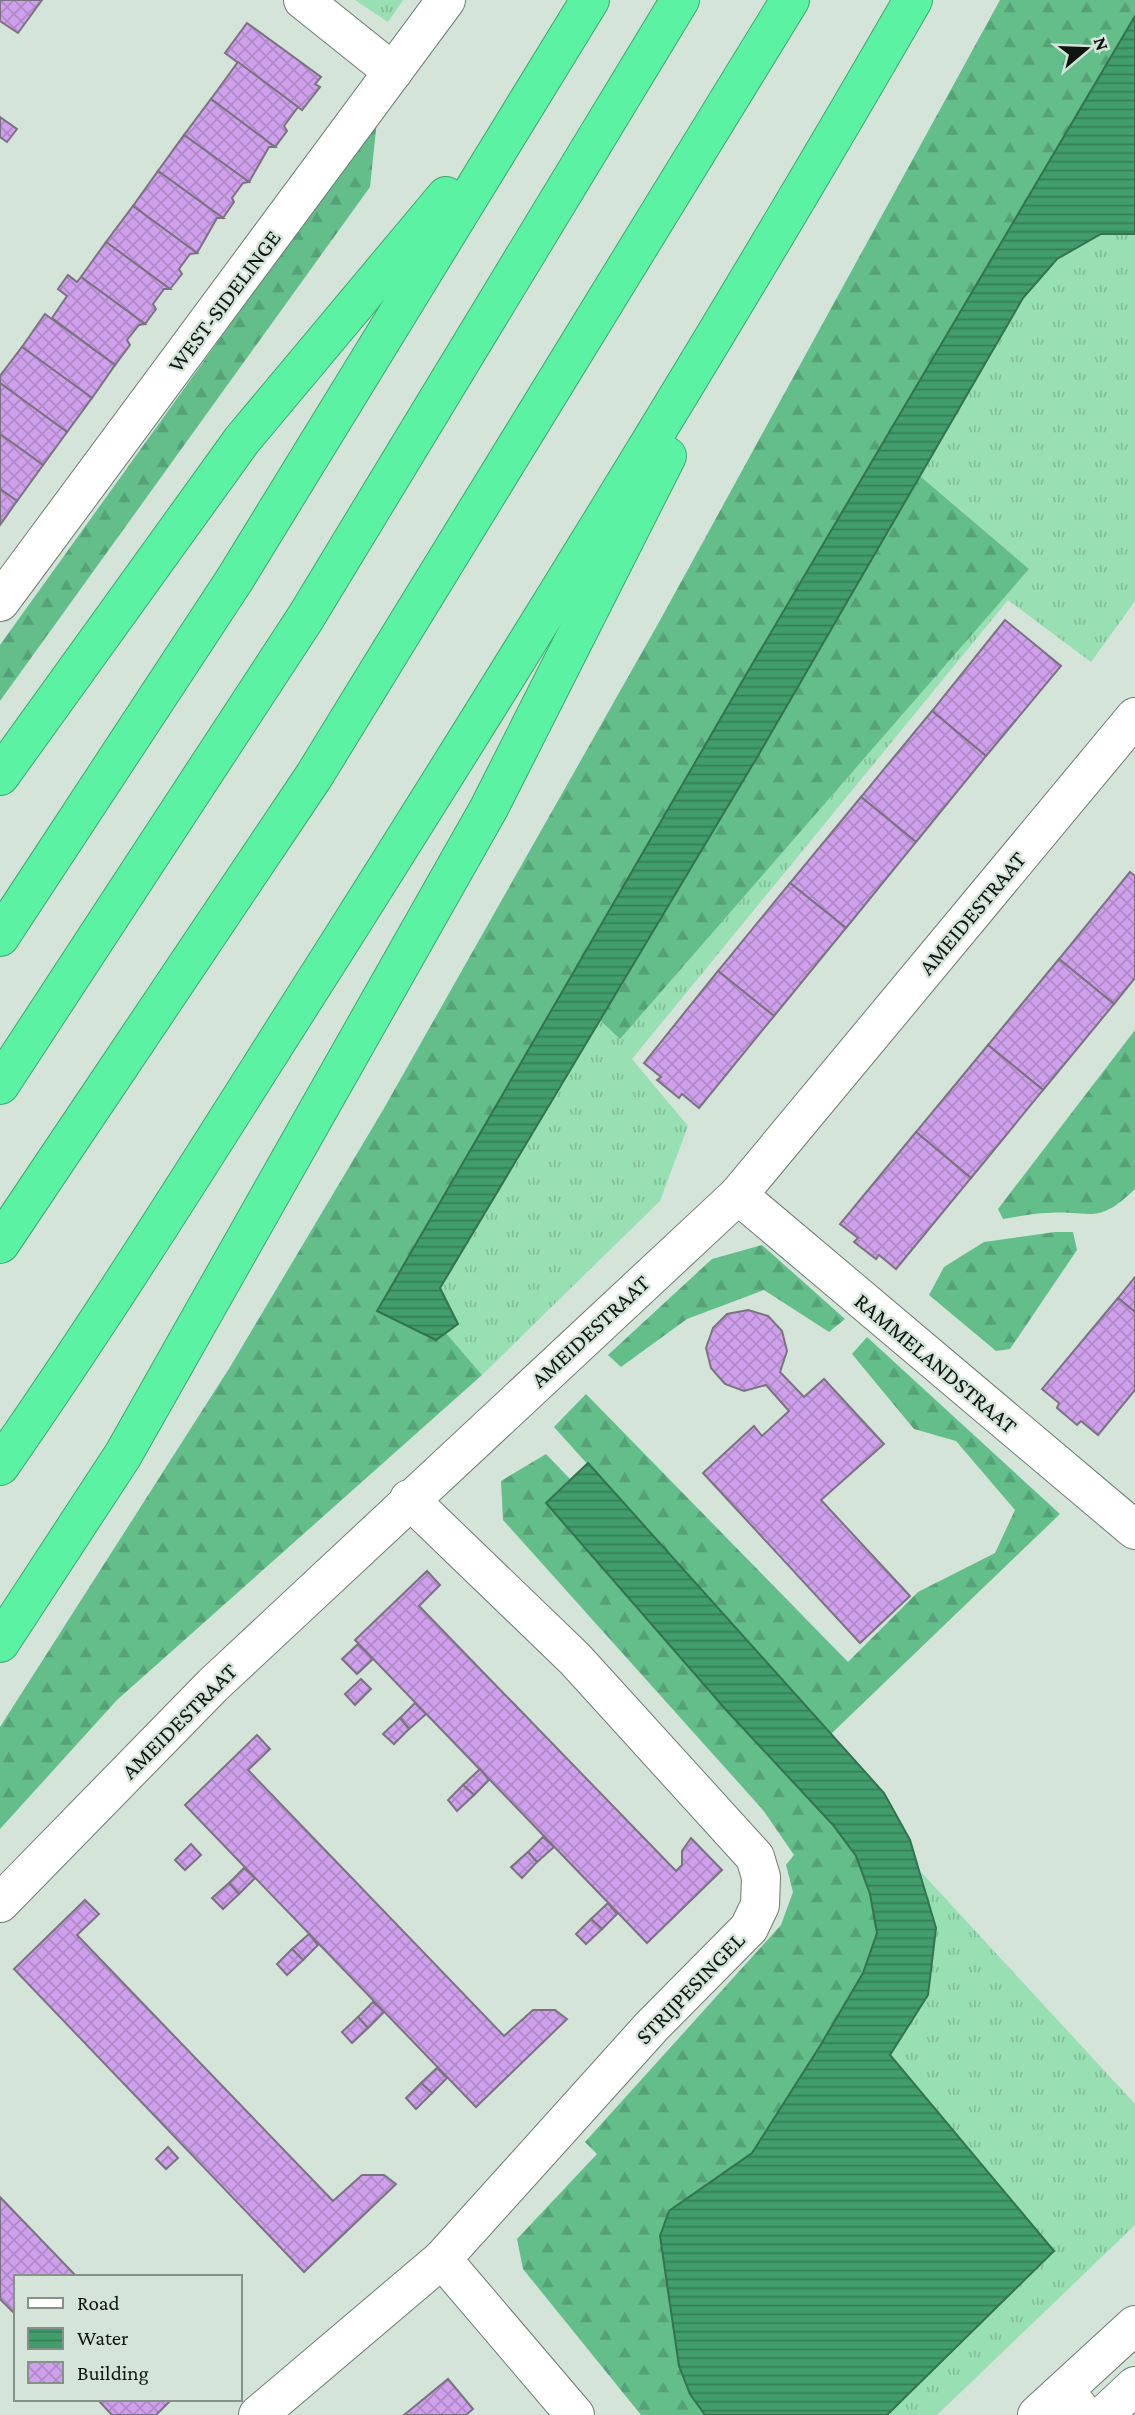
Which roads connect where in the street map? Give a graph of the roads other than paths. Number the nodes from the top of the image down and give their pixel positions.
1 (303, 0) edge
2 (446, 0) edge
3 (590, 0) edge
4 (680, 0) edge
5 (790, 0) edge
6 (913, 0) edge
7 (393, 72) junction
8 (529, 98) junction
9 (794, 204) junction
10 (0, 602) edge
11 (1135, 717) edge
12 (0, 776) edge
13 (0, 937) edge
14 (0, 1085) edge
15 (738, 1195) junction
16 (0, 1244) edge
17 (0, 1466) edge
18 (409, 1499) junction
19 (1134, 1526) edge
20 (0, 1643) edge
21 (0, 1903) edge
22 (442, 2259) junction
23 (1135, 2325) edge
24 (1135, 2386) edge
25 (1062, 2407) edge
26 (258, 2415) edge
27 (575, 2415) edge
28 (1104, 2415) edge

1 - 7 street
2 - 7 street, WEST-SIDELINGE
3 - 8 highway
4 - 14 highway
5 - 16 highway
6 - 9 highway
7 - 10 street, WEST-SIDELINGE
8 - 12 highway
8 - 13 highway
9 - 17 highway
9 - 20 highway
11 - 15 street, AMEIDESTRAAT
15 - 18 street, AMEIDESTRAAT
15 - 19 street, RAMMELANDSTRAAT
18 - 21 street, AMEIDESTRAAT
18 - 22 street, STRIJPESINGEL
22 - 26 street, STRIJPESINGEL
22 - 27 street
23 - 25 street
24 - 28 street

